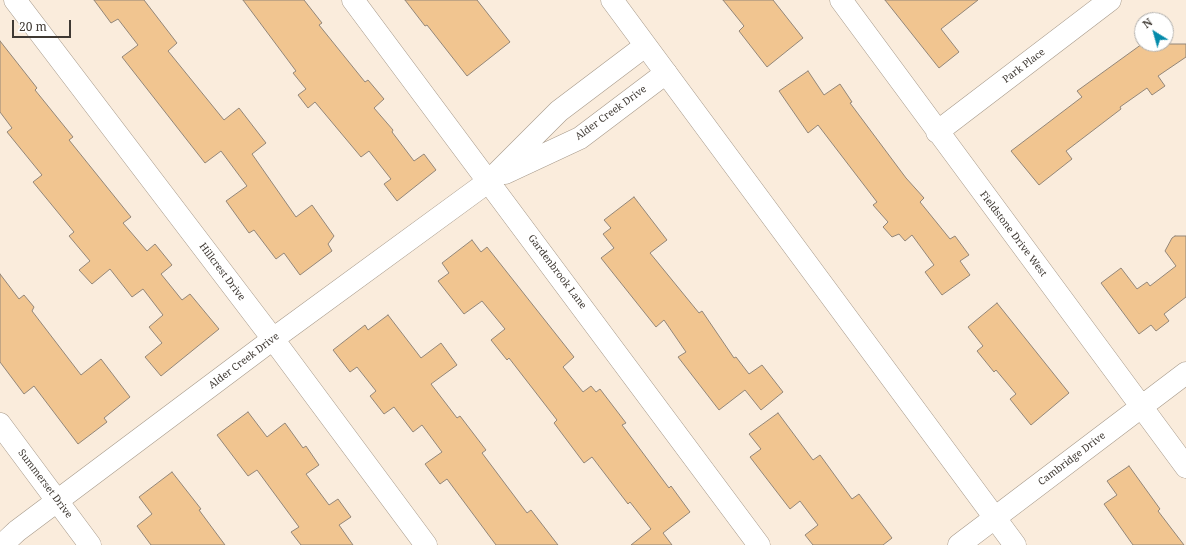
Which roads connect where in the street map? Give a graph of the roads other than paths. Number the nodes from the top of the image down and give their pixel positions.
1 (15, 0) edge
2 (353, 0) edge
3 (612, 0) edge
4 (841, 0) edge
5 (1110, 0) edge
6 (645, 46) junction
7 (666, 73) junction
8 (937, 132) junction
9 (489, 181) junction
10 (273, 339) junction
11 (1186, 373) edge
12 (1141, 407) junction
13 (0, 424) edge
14 (1186, 467) edge
15 (57, 500) junction
16 (995, 518) junction
17 (2, 545) edge
18 (90, 545) edge
19 (426, 545) edge
20 (759, 545) edge
21 (959, 545) edge
22 (1015, 545) edge

1 - 10 street, Hillcrest Drive
2 - 9 street, Gardenbrook Lane
3 - 6 street
4 - 8 street, Fieldstone Drive West
5 - 8 street, Park Place
6 - 7 street
6 - 9 street, Alder Creek Drive
7 - 9 street, Alder Creek Drive
7 - 16 street
8 - 12 street, Fieldstone Drive West
9 - 10 street, Alder Creek Drive
9 - 20 street, Gardenbrook Lane
10 - 15 street, Alder Creek Drive
10 - 19 street, Hillcrest Drive
11 - 12 street, Cambridge Drive
12 - 14 street, Fieldstone Drive West
12 - 16 street, Cambridge Drive
13 - 15 street, Summerset Drive
15 - 17 street, Alder Creek Drive
15 - 18 street, Summerset Drive
16 - 21 street, Cambridge Drive
16 - 22 street

